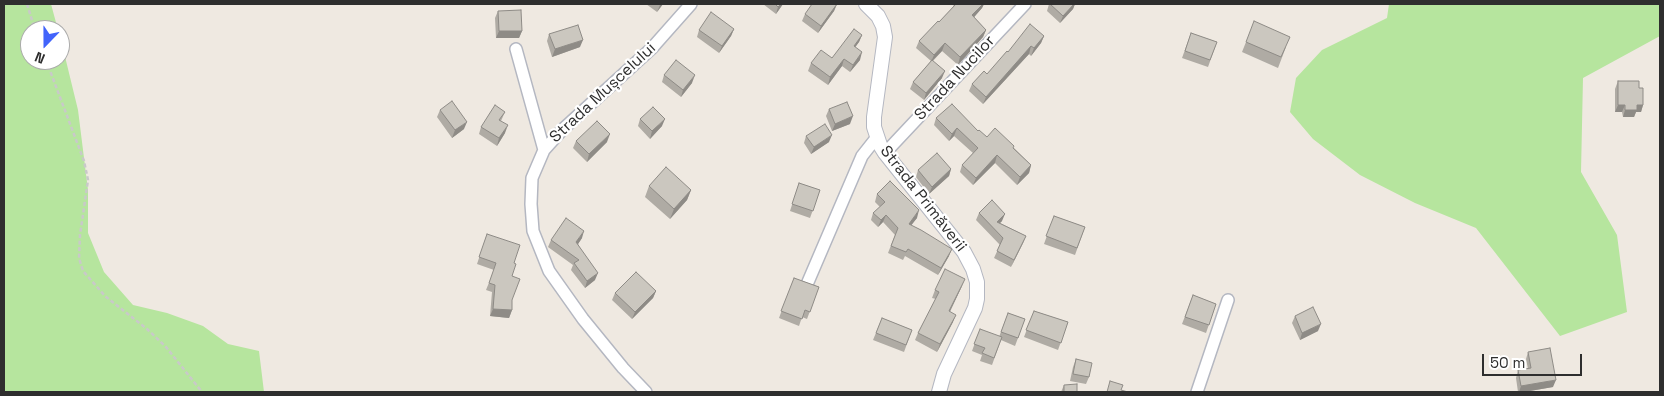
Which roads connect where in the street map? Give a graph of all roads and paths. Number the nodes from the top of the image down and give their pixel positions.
1 (27, 4) edge
2 (690, 4) edge
3 (866, 4) edge
4 (1025, 4) edge
5 (32, 20) edge
6 (516, 49) dead end
7 (50, 70) edge
8 (877, 137) junction
9 (544, 150) junction
10 (885, 153) junction
11 (808, 282) edge
12 (1228, 300) dead end
13 (202, 392) edge
14 (646, 392) edge
15 (939, 392) edge
16 (1197, 392) edge

1 - 5 path
2 - 9 street, Strada Mușcelului
3 - 8 street, Strada Primăverii
4 - 10 street, Strada Nucilor
6 - 9 street
7 - 13 path
8 - 10 street, Strada Primăverii
8 - 11 street
9 - 14 street, Strada Mușcelului
10 - 15 street, Strada Primăverii
12 - 16 street

